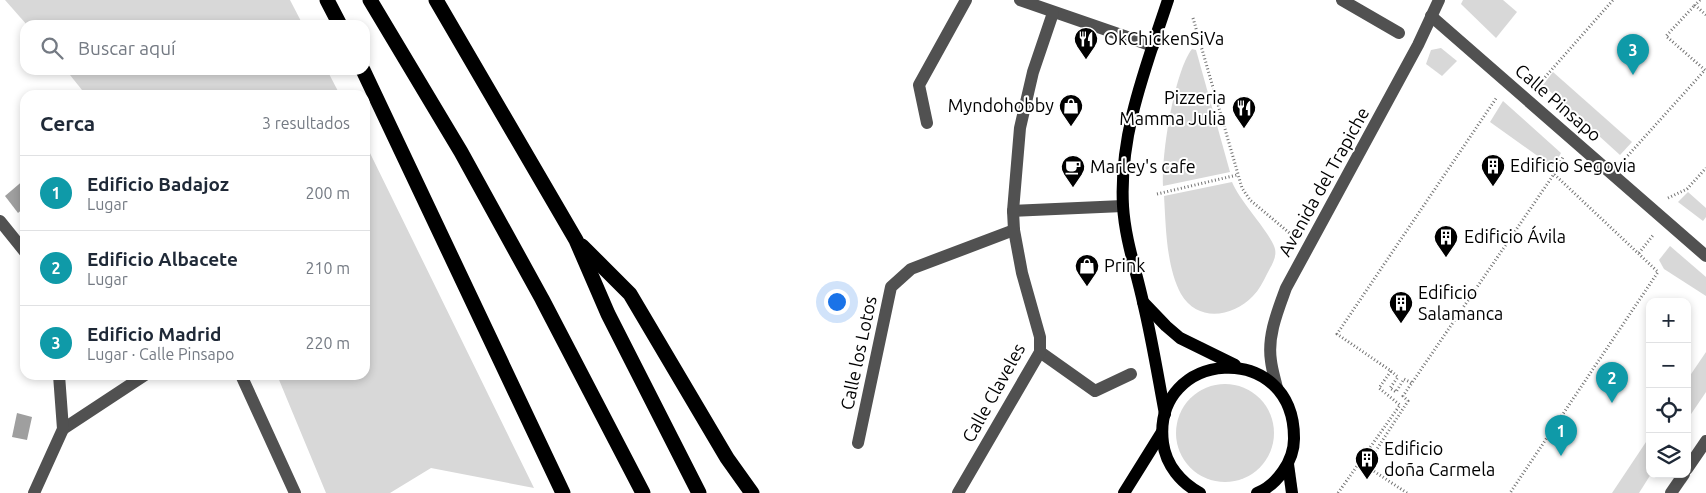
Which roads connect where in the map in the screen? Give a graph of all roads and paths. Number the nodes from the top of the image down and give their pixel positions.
1 (327, 0) edge
2 (370, 0) edge
3 (436, 0) edge
4 (966, 0) edge
5 (1020, 0) edge
6 (1168, 0) edge
7 (1342, 0) edge
8 (1439, 0) edge
9 (1613, 0) edge
10 (1700, 0) edge
11 (1695, 6) junction
12 (1053, 13) junction
13 (1432, 16) junction
14 (1706, 16) edge
15 (1192, 18) dead end
16 (337, 20) edge
17 (1399, 33) dead end
18 (1152, 46) junction
19 (365, 75) edge
20 (1546, 90) dead end
21 (1500, 92) dead end
22 (927, 123) dead end
23 (1567, 150) dead end
24 (1616, 156) dead end
25 (1706, 168) edge
26 (1554, 174) junction
27 (1237, 175) junction
28 (1157, 194) dead end
29 (1666, 199) dead end
30 (1123, 206) junction
31 (1014, 211) junction
32 (0, 222) edge
33 (1658, 229) dead end
34 (1014, 230) junction
35 (1294, 236) dead end
36 (576, 240) junction
37 (20, 246) edge
38 (1639, 253) junction
39 (1706, 256) edge
40 (1143, 302) junction
41 (1040, 352) junction
42 (1242, 368) junction
43 (1390, 372) junction
44 (1131, 374) dead end
45 (59, 380) edge
46 (138, 380) edge
47 (243, 380) edge
48 (1412, 383) junction
49 (1277, 388) junction
50 (1165, 414) junction
51 (63, 429) junction
52 (1162, 432) junction
53 (1706, 441) edge
54 (858, 443) dead end
55 (1691, 463) edge
56 (1288, 464) junction
57 (1681, 478) edge
58 (34, 493) edge
59 (295, 493) edge
60 (562, 493) edge
61 (643, 493) edge
62 (699, 493) edge
63 (752, 493) edge
64 (958, 493) edge
65 (1124, 493) edge
66 (1200, 493) edge
67 (1257, 493) edge
68 (1292, 493) edge
69 (1338, 493) edge
70 (1407, 493) edge
71 (1510, 493) edge
72 (1671, 493) edge

1 - 16 highway
2 - 61 highway
3 - 36 highway
4 - 22 street
5 - 12 street
6 - 18 main road
7 - 17 street
8 - 13 street, Avenida del Trapiche
9 - 20 path
10 - 11 path
11 - 14 path
11 - 24 path
12 - 18 street
12 - 31 street, Calle Claveles
13 - 39 street, Calle Pinsapo
13 - 49 street, Avenida del Trapiche
15 - 27 path
18 - 30 main road
19 - 60 highway
21 - 43 path
23 - 26 path
25 - 29 path
26 - 38 path
26 - 48 path
27 - 28 path
27 - 35 path
30 - 31 street
30 - 40 main road
31 - 34 street, Calle Claveles
32 - 37 street
33 - 38 path
34 - 41 street, Calle Claveles
34 - 54 street, Calle los Lotos
36 - 62 highway
36 - 63 highway
38 - 71 path
40 - 42 main road
40 - 50 main road
41 - 44 street
41 - 64 street, Calle Claveles
42 - 49 main road
42 - 50 main road
43 - 48 path
43 - 69 path
45 - 51 street
46 - 51 street
47 - 59 street
48 - 70 path
49 - 56 main road
50 - 52 main road
51 - 58 street
52 - 65 main road
52 - 66 main road
53 - 55 street
56 - 67 main road
56 - 68 main road
57 - 72 street

